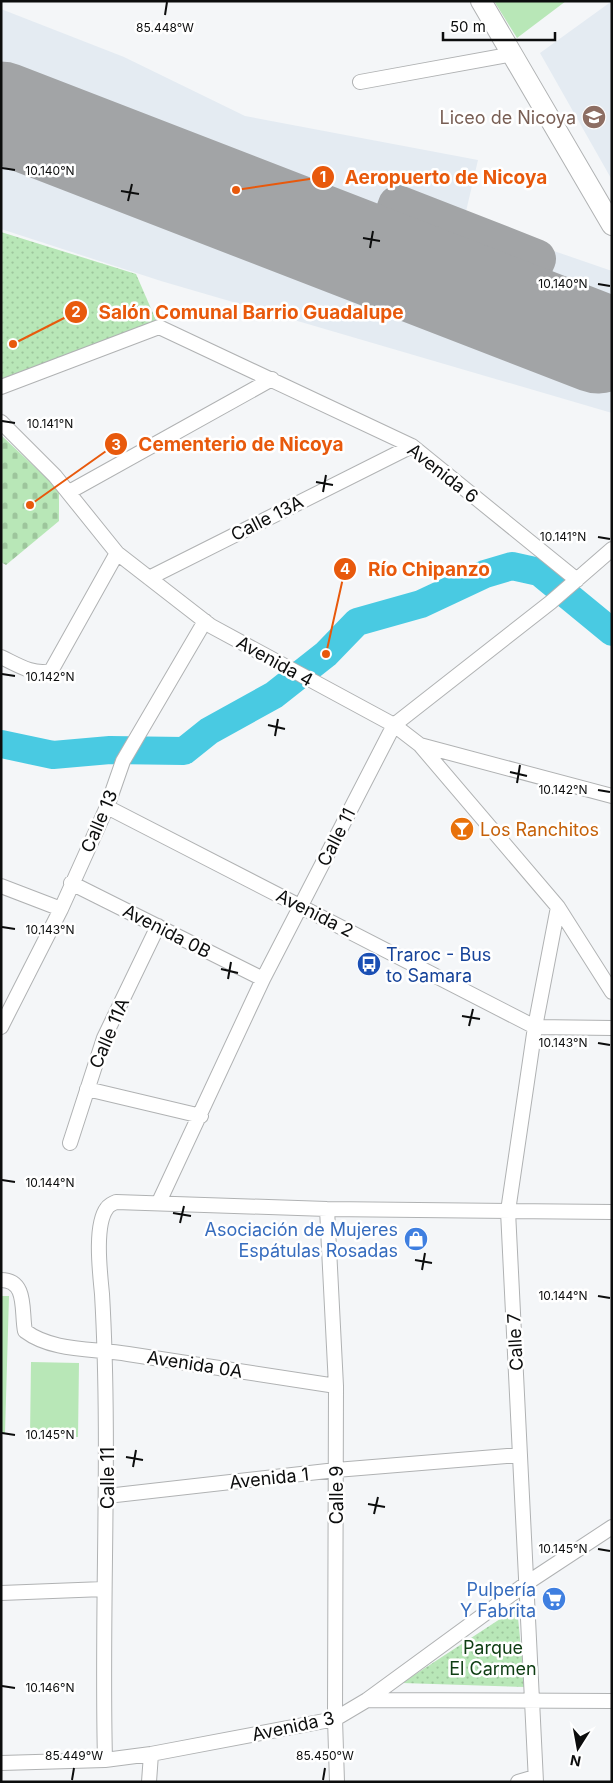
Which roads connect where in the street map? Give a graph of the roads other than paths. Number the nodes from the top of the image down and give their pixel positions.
1 (481, 1) edge
2 (513, 54) junction
3 (360, 82) dead end
4 (612, 225) edge
5 (272, 379) junction
6 (1, 387) edge
7 (1, 422) edge
8 (412, 446) junction
9 (69, 492) junction
10 (612, 549) edge
11 (117, 553) junction
12 (149, 578) junction
13 (573, 583) junction
14 (205, 621) junction
15 (1, 657) edge
16 (394, 725) junction
17 (420, 745) junction
18 (612, 796) edge
19 (107, 807) junction
20 (71, 884) junction
21 (1, 886) edge
22 (300, 905) junction
23 (558, 907) junction
24 (61, 909) junction
25 (158, 926) junction
26 (263, 979) junction
27 (612, 992) edge
28 (1, 1027) edge
29 (535, 1027) junction
30 (612, 1028) edge
31 (87, 1089) junction
32 (201, 1116) junction
33 (70, 1143) dead end
34 (159, 1202) junction
35 (327, 1209) junction
36 (508, 1210) junction
37 (612, 1212) edge
38 (1, 1280) edge
39 (105, 1350) junction
40 (336, 1386) junction
41 (520, 1455) junction
42 (336, 1470) junction
43 (108, 1496) junction
44 (612, 1527) edge
45 (527, 1583) junction
46 (104, 1589) junction
47 (1, 1593) edge
48 (368, 1700) junction
49 (532, 1701) junction
50 (612, 1701) edge
51 (335, 1720) junction
52 (151, 1754) junction
53 (105, 1760) junction
54 (1, 1763) edge
55 (535, 1780) edge
56 (149, 1782) edge
57 (338, 1782) edge
58 (518, 1782) edge

1 - 2 main road
2 - 3 street
2 - 4 main road
5 - 6 street, Avenida 6
5 - 8 street, Avenida 6
5 - 9 street
7 - 9 street, Avenida 4
8 - 12 street, Calle 13A
8 - 13 street, Avenida 6
9 - 11 street, Avenida 4
10 - 13 street, Calle 11
11 - 12 street, Avenida 4
11 - 15 street
12 - 14 street, Avenida 4
13 - 16 street, Calle 11
14 - 16 street, Avenida 4
14 - 19 street, Calle 13
16 - 17 street, Avenida 4
16 - 22 street, Calle 11
17 - 18 street, Avenida 4
17 - 23 street
19 - 20 street, Calle 13
19 - 22 street, Avenida 2
20 - 24 street, Calle 13
20 - 25 street, Avenida 0B
21 - 24 street
22 - 26 street, Calle 11
22 - 29 street, Avenida 2
23 - 27 street
23 - 29 street, Calle 7
24 - 28 street, Calle 13
25 - 26 street, Avenida 0B
25 - 31 street, Calle 11A
26 - 32 street, Calle 11
29 - 30 street, Avenida 2
29 - 36 street, Calle 7
31 - 32 street
31 - 33 street, Calle 11A
32 - 34 street, Calle 11
34 - 35 street
34 - 39 street, Calle 11
35 - 36 street
35 - 40 street, Calle 9
36 - 37 street
36 - 41 street, Calle 7
38 - 39 street, Avenida 0A
39 - 40 street, Avenida 0A
39 - 43 street, Calle 11
40 - 42 street, Calle 9
41 - 42 street, Avenida 1
41 - 45 street, Calle 7
42 - 43 street, Avenida 1
42 - 51 street, Calle 9
43 - 46 street, Calle 11
44 - 45 street, Avenida 3
45 - 48 street, Avenida 3
45 - 49 street, Calle 7
46 - 47 street
46 - 53 street, Calle 11
48 - 49 street
48 - 51 street, Avenida 3
49 - 50 street
49 - 55 street, Calle 7
51 - 52 street, Avenida 3
51 - 57 street, Calle 9
52 - 53 street, Avenida 3
52 - 56 street
53 - 54 street, Avenida 3
55 - 58 street

